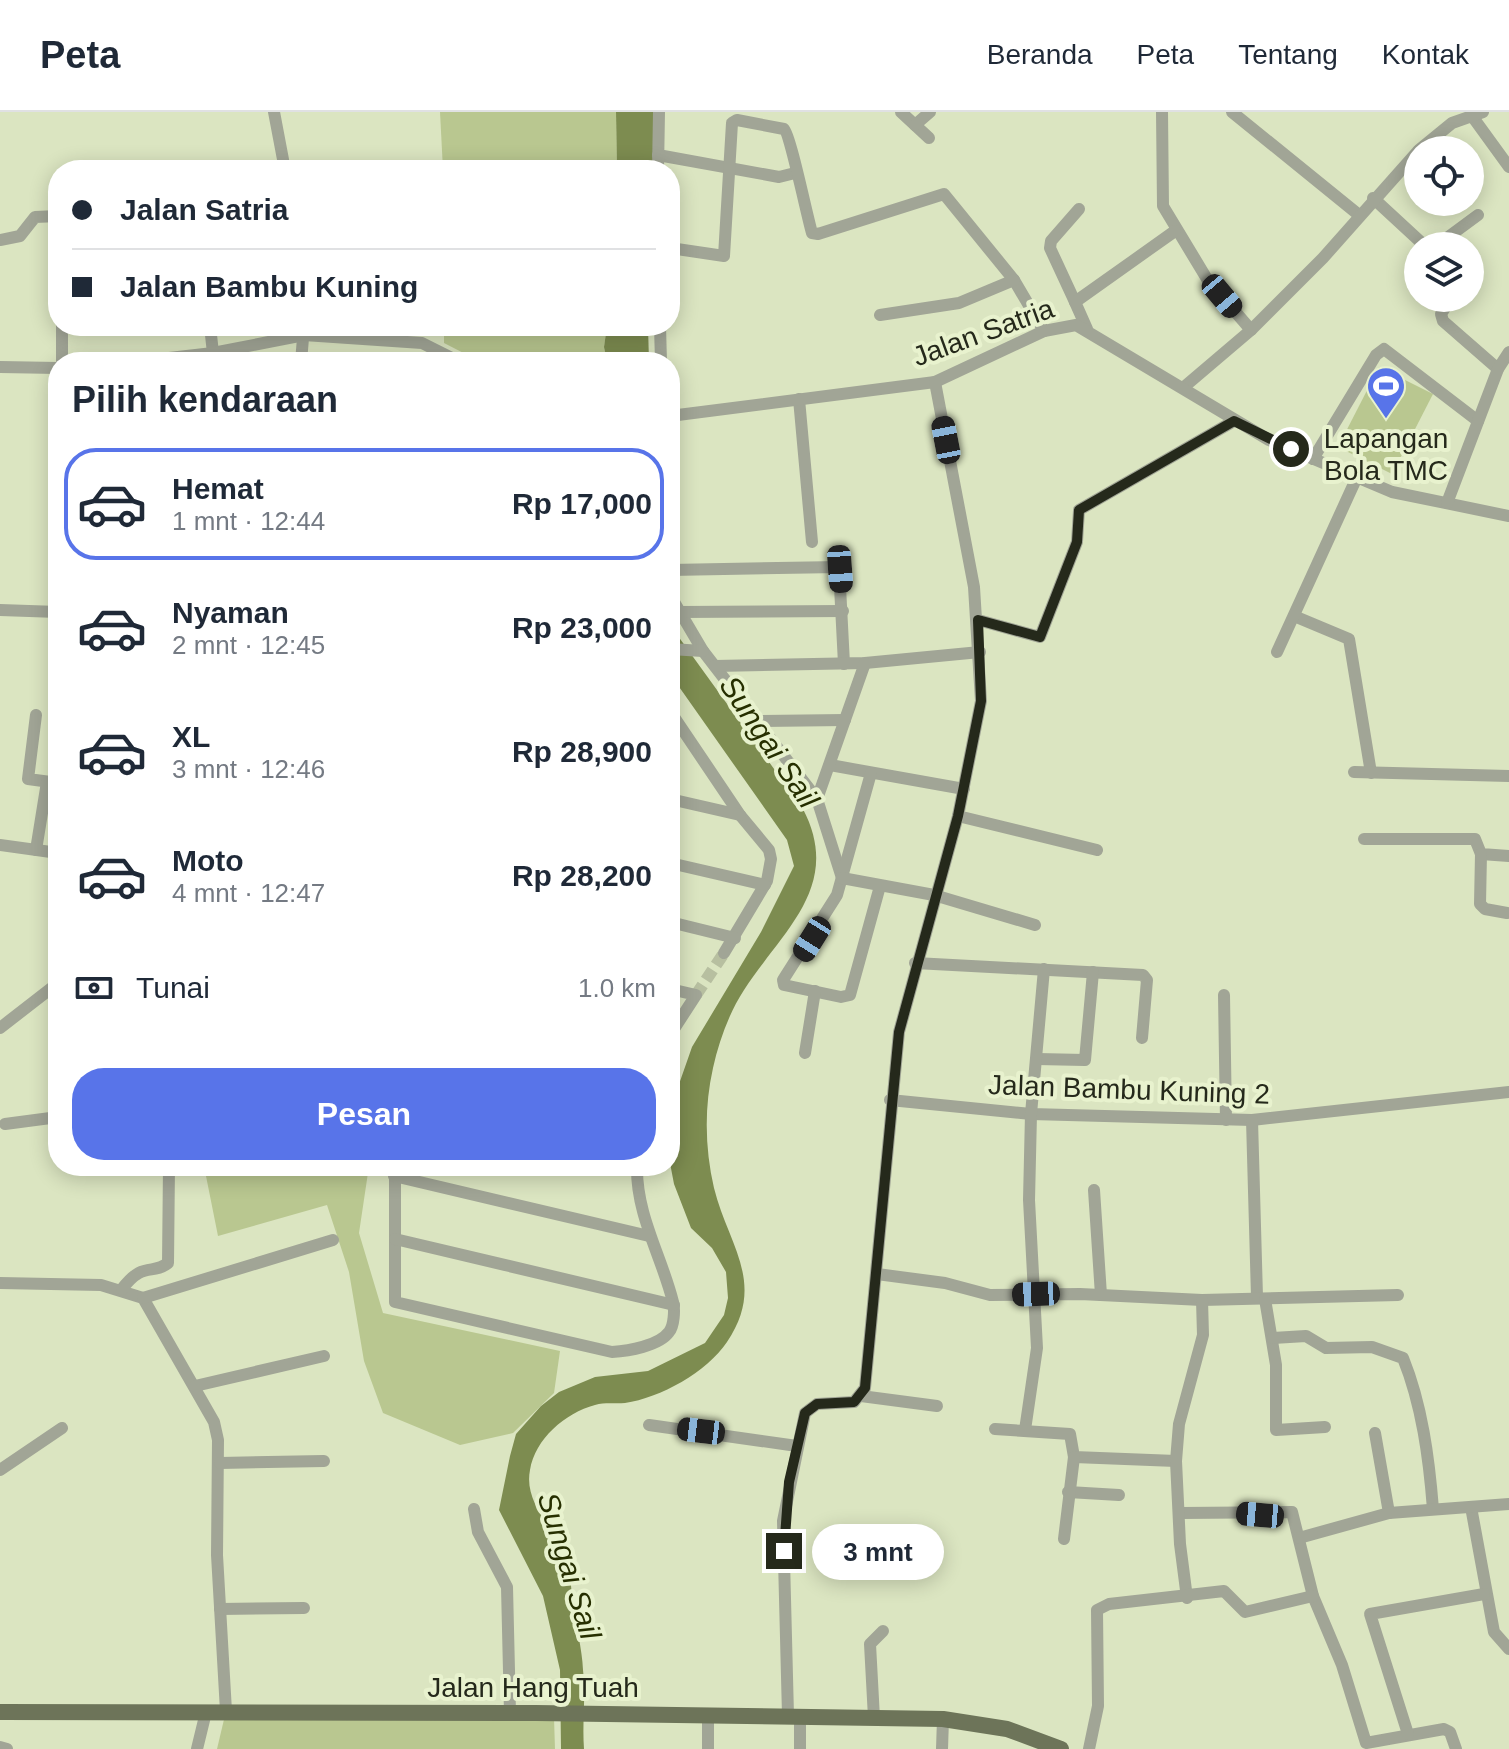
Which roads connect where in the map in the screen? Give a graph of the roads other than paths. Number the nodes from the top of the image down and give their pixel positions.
1 (274, 112) edge
2 (659, 112) edge
3 (901, 112) edge
4 (930, 112) edge
5 (1162, 112) edge
6 (1232, 112) edge
7 (1441, 112) edge
8 (1478, 114) edge
9 (1452, 123) junction
10 (915, 125) junction
11 (1437, 136) edge
12 (929, 138) dead end
13 (658, 155) junction
14 (283, 160) edge
15 (658, 160) edge
16 (1404, 166) edge
17 (1509, 167) edge
18 (730, 169) junction
19 (795, 173) junction
20 (1373, 198) junction
21 (1079, 209) dead end
22 (1359, 215) junction
23 (48, 216) edge
24 (1477, 216) edge
25 (1175, 231) junction
26 (1410, 232) edge
27 (1455, 232) edge
28 (0, 240) edge
29 (680, 249) edge
30 (1014, 280) junction
31 (1075, 302) junction
32 (1442, 312) edge
33 (880, 315) dead end
34 (1087, 329) junction
35 (1251, 330) junction
36 (1044, 331) junction
37 (283, 336) edge
38 (353, 336) edge
39 (217, 352) edge
40 (440, 352) edge
41 (1509, 352) edge
42 (0, 367) edge
43 (48, 368) edge
44 (1498, 369) junction
45 (935, 382) junction
46 (1184, 387) junction
47 (799, 399) junction
48 (680, 415) edge
49 (1234, 421) junction
50 (1478, 421) junction
51 (1313, 459) junction
52 (1357, 477) junction
53 (1447, 503) junction
54 (1509, 516) edge
55 (812, 542) dead end
56 (680, 570) edge
57 (0, 610) edge
58 (843, 611) junction
59 (48, 612) edge
60 (680, 612) joint
61 (1294, 616) junction
62 (978, 620) junction
63 (680, 650) edge
64 (699, 651) junction
65 (980, 652) junction
66 (1277, 652) dead end
67 (865, 663) junction
68 (844, 664) junction
69 (715, 666) junction
70 (36, 715) dead end
71 (845, 720) junction
72 (756, 721) junction
73 (680, 726) edge
74 (680, 736) edge
75 (688, 738) junction
76 (830, 765) junction
77 (1354, 772) dead end
78 (871, 773) junction
79 (1371, 773) junction
80 (1509, 776) edge
81 (48, 782) edge
82 (964, 789) junction
83 (817, 799) junction
84 (680, 801) edge
85 (48, 803) edge
86 (740, 815) junction
87 (958, 816) junction
88 (1364, 839) dead end
89 (0, 845) edge
90 (36, 850) junction
91 (1097, 850) dead end
92 (48, 852) edge
93 (1481, 854) junction
94 (1509, 856) edge
95 (680, 865) edge
96 (842, 878) junction
97 (765, 885) junction
98 (880, 886) junction
99 (934, 895) junction
100 (1507, 913) edge
101 (680, 924) edge
102 (1035, 925) dead end
103 (735, 938) junction
104 (724, 953) tunnel mouth
105 (915, 963) junction
106 (1044, 969) junction
107 (1093, 972) junction
108 (680, 991) tunnel mouth
109 (815, 991) junction
110 (48, 995) edge
111 (1224, 995) dead end
112 (680, 1020) edge
113 (0, 1028) edge
114 (1142, 1038) dead end
115 (805, 1053) dead end
116 (1037, 1059) junction
117 (1509, 1092) edge
118 (890, 1100) junction
119 (1031, 1114) junction
120 (48, 1118) edge
121 (1226, 1120) junction
122 (1252, 1120) junction
123 (5, 1124) dead end
124 (169, 1176) edge
125 (394, 1176) edge
126 (414, 1176) edge
127 (638, 1176) edge
128 (1094, 1190) dead end
129 (649, 1236) junction
130 (395, 1239) junction
131 (333, 1240) dead end
132 (877, 1274) junction
133 (0, 1283) edge
134 (122, 1289) junction
135 (1036, 1294) junction
136 (1101, 1295) junction
137 (1398, 1295) dead end
138 (143, 1298) junction
139 (1261, 1298) junction
140 (1202, 1300) junction
141 (674, 1305) junction
142 (1273, 1338) junction
143 (324, 1356) dead end
144 (195, 1386) junction
145 (861, 1396) junction
146 (937, 1406) dead end
147 (649, 1425) dead end
148 (1325, 1427) dead end
149 (62, 1428) dead end
150 (995, 1429) dead end
151 (1025, 1430) junction
152 (1375, 1433) dead end
153 (797, 1446) junction
154 (1074, 1457) junction
155 (324, 1461) dead end
156 (1176, 1461) junction
157 (220, 1463) junction
158 (0, 1470) edge
159 (1068, 1492) junction
160 (1119, 1495) dead end
161 (1509, 1504) edge
162 (1471, 1507) junction
163 (474, 1509) dead end
164 (1433, 1509) junction
165 (1181, 1513) junction
166 (1389, 1513) junction
167 (1299, 1538) junction
168 (1064, 1539) dead end
169 (1484, 1594) junction
170 (1313, 1596) junction
171 (1187, 1598) junction
172 (304, 1608) dead end
173 (220, 1609) junction
174 (883, 1631) dead end
175 (1509, 1649) edge
176 (226, 1711) junction
177 (0, 1712) edge
178 (206, 1712) junction
179 (510, 1713) junction
180 (708, 1714) junction
181 (794, 1716) junction
182 (874, 1718) junction
183 (943, 1719) junction
184 (1408, 1734) junction
185 (1044, 1745) edge
186 (0, 1747) edge
187 (7, 1749) edge
188 (197, 1749) edge
189 (708, 1749) edge
190 (800, 1749) edge
191 (942, 1749) edge
192 (1061, 1749) edge
193 (1089, 1749) edge
194 (1456, 1749) edge

1 - 14 street
2 - 13 street
3 - 10 street
4 - 10 street
5 - 25 street
6 - 22 street
7 - 9 street
8 - 9 street
8 - 17 street
9 - 11 street
10 - 12 street
13 - 15 street
13 - 18 street
16 - 20 street
18 - 19 street
18 - 19 street
18 - 29 street
19 - 30 street
20 - 22 street
20 - 26 street
21 - 31 street
22 - 35 street
23 - 28 street
24 - 27 street
25 - 31 street
25 - 35 street
30 - 33 street
30 - 36 street
31 - 34 street
32 - 44 street
34 - 36 street, Jalan Satria
34 - 46 street, Jalan Satria
35 - 46 street
36 - 45 street, Jalan Satria
37 - 39 street
38 - 40 street
41 - 44 street
42 - 43 street
44 - 50 street
45 - 47 street, Jalan Satria
45 - 62 street
46 - 49 street, Jalan Satria
47 - 48 street, Jalan Satria
47 - 55 street
49 - 51 street, Jalan Satria
49 - 62 street
50 - 51 street
50 - 53 street
51 - 52 street, Jalan Satria
52 - 53 street, Jalan Satria
52 - 61 street
53 - 54 street, Jalan Satria
56 - 58 street
57 - 59 street
58 - 60 street
58 - 68 street
60 - 64 street
61 - 66 street
61 - 79 street
62 - 65 street
63 - 64 street
64 - 69 street
65 - 67 street
65 - 82 street
67 - 68 street
67 - 71 street
68 - 69 street
69 - 72 street
70 - 81 street
71 - 72 street
71 - 76 street
72 - 83 street
73 - 75 street
74 - 75 street
75 - 86 street
76 - 78 street
76 - 83 street
77 - 79 street
78 - 82 street
78 - 96 street
79 - 80 street
82 - 87 street
83 - 96 street
84 - 86 street
85 - 90 street
86 - 97 street
87 - 91 street
87 - 99 street
88 - 93 street
89 - 90 street
90 - 92 street
93 - 94 street
93 - 100 street
95 - 97 street
96 - 98 street
96 - 109 street
97 - 103 street
98 - 99 street
98 - 109 street
99 - 102 street
99 - 105 street
101 - 103 street
103 - 104 street
105 - 106 street
105 - 118 street
106 - 107 street
106 - 116 street
107 - 114 street
107 - 116 street
108 - 112 street
109 - 115 street
110 - 113 street
111 - 121 street
116 - 119 street
117 - 122 street, Jalan Bambu Kuning 2
118 - 119 street, Jalan Bambu Kuning 2
118 - 132 street
119 - 121 street, Jalan Bambu Kuning 2
119 - 135 street
120 - 123 street
121 - 122 street, Jalan Bambu Kuning 2
122 - 139 street
124 - 134 street
125 - 130 street
126 - 129 street
127 - 129 street
128 - 136 street
129 - 141 street
130 - 141 street
130 - 141 street
131 - 138 street
132 - 135 street
132 - 145 street
133 - 134 street
134 - 138 street
135 - 136 street
135 - 151 street
136 - 140 street
137 - 139 street
138 - 144 street
139 - 140 street
139 - 142 street
140 - 156 street
142 - 148 street
142 - 164 street
143 - 144 street
144 - 157 street
145 - 146 street
145 - 153 street
147 - 153 street
149 - 158 street
150 - 151 street
151 - 154 street
152 - 166 street
153 - 181 street
154 - 156 street
154 - 159 street
155 - 157 street
156 - 165 street
157 - 173 street
159 - 160 street
159 - 168 street
161 - 162 street
162 - 164 street
162 - 169 street
163 - 179 street
164 - 166 street
165 - 167 street
165 - 171 street
166 - 167 street
167 - 170 street
169 - 175 street
169 - 184 street
170 - 171 street
170 - 184 street
171 - 193 street
172 - 173 street
173 - 176 street
174 - 182 street
176 - 178 main road, Jalan Hang Tuah
176 - 179 main road, Jalan Hang Tuah
177 - 178 main road, Jalan Hang Tuah
178 - 188 street
179 - 180 main road, Jalan Hang Tuah
180 - 181 main road, Jalan Hang Tuah
180 - 189 street
181 - 182 main road, Jalan Hang Tuah
181 - 190 street
182 - 183 main road, Jalan Hang Tuah
183 - 185 main road, Jalan Hang Tuah
183 - 191 street
184 - 194 street
185 - 192 main road, Jalan Hang Tuah
186 - 187 street

